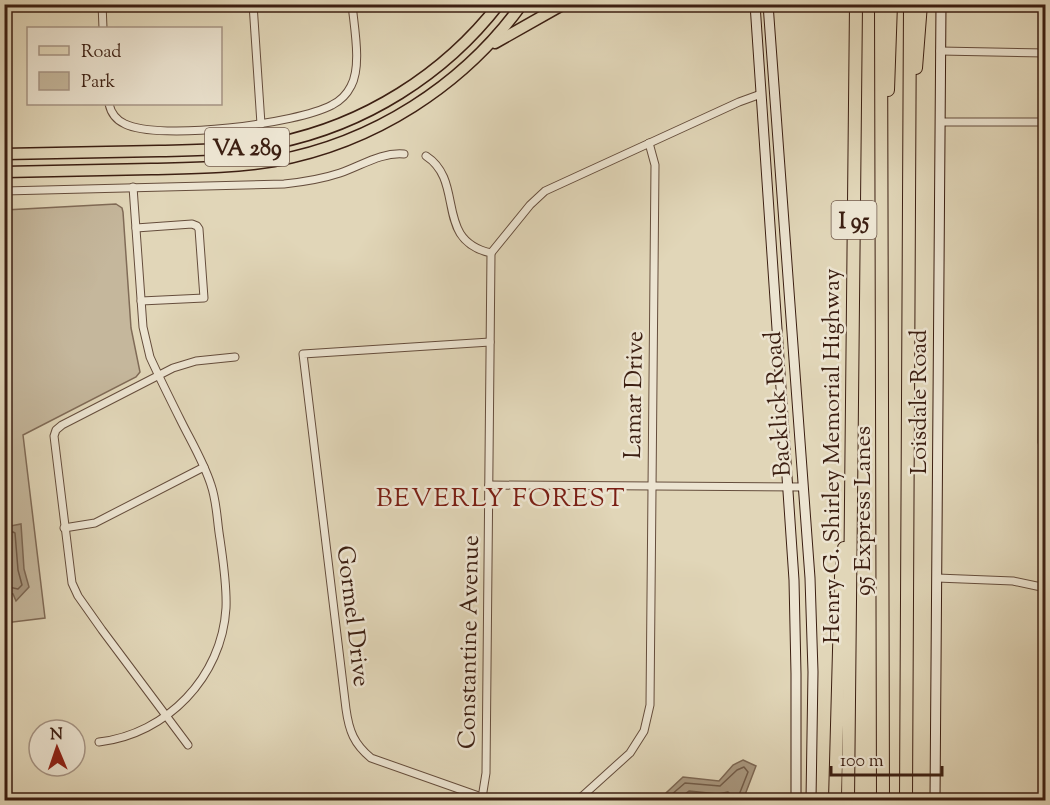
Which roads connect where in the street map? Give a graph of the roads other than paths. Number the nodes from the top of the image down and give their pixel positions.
1 (102, 4) edge
2 (253, 4) edge
3 (352, 4) edge
4 (499, 4) edge
5 (522, 4) edge
6 (564, 4) edge
7 (755, 4) edge
8 (768, 4) edge
9 (856, 4) edge
10 (880, 4) edge
11 (891, 4) edge
12 (910, 4) edge
13 (921, 4) edge
14 (940, 4) edge
15 (103, 27) edge
16 (484, 50) junction
17 (940, 51) junction
18 (1046, 53) edge
19 (761, 94) junction
20 (109, 105) edge
21 (909, 113) junction
22 (940, 122) junction
23 (1045, 122) edge
24 (261, 124) junction
25 (649, 143) junction
26 (882, 148) junction
27 (4, 154) edge
28 (404, 154) dead end
29 (426, 156) dead end
30 (4, 172) edge
31 (133, 187) junction
32 (4, 191) edge
33 (136, 228) junction
34 (491, 253) junction
35 (141, 301) junction
36 (490, 342) junction
37 (235, 357) dead end
38 (158, 375) junction
39 (1046, 463) edge
40 (204, 467) junction
41 (851, 484) junction
42 (489, 485) junction
43 (652, 486) junction
44 (788, 487) junction
45 (803, 487) junction
46 (64, 528) junction
47 (937, 578) junction
48 (1046, 588) edge
49 (166, 716) junction
50 (99, 742) dead end
51 (188, 745) dead end
52 (482, 798) junction
53 (490, 801) edge
54 (578, 801) edge
55 (796, 801) edge
56 (812, 801) edge
57 (835, 801) edge
58 (848, 801) edge
59 (883, 801) edge
60 (906, 801) edge
61 (935, 801) edge

1 - 15 street
2 - 24 street
3 - 24 street
4 - 27 main road, VA 289
5 - 16 main road, VA 289
6 - 16 main road
7 - 19 main road, Backlick Road
8 - 45 main road, Backlick Road
9 - 41 highway, Henry G. Shirley Memorial Highway / I 95
10 - 26 highway, 95 Express Lanes
11 - 26 highway
12 - 21 highway, I 95
13 - 21 highway
14 - 17 main road, Loisdale Road
16 - 30 main road, VA 289
17 - 18 street
17 - 22 main road, Loisdale Road
19 - 25 street
19 - 44 main road, Backlick Road
20 - 24 street
21 - 60 highway, I 95
22 - 23 street
22 - 47 main road, Loisdale Road
23 - 39 street
25 - 34 street
25 - 43 street, Lamar Drive
26 - 59 highway, 95 Express Lanes
28 - 31 street
29 - 34 street
31 - 32 street
31 - 33 street
33 - 35 street
33 - 35 street
34 - 36 street, Constantine Avenue
35 - 38 street
36 - 42 street, Constantine Avenue
36 - 52 street, Gormel Drive
37 - 38 street
38 - 40 street
38 - 46 street
40 - 46 street
40 - 49 street
41 - 57 highway
41 - 58 highway, Henry G. Shirley Memorial Highway / I 95
42 - 43 street
42 - 52 street, Constantine Avenue
43 - 44 street
43 - 54 street, Lamar Drive
44 - 45 street
44 - 55 main road, Backlick Road
45 - 56 main road, Backlick Road
46 - 49 street
47 - 48 street
47 - 61 main road, Loisdale Road
49 - 50 street
49 - 51 street
52 - 53 street

